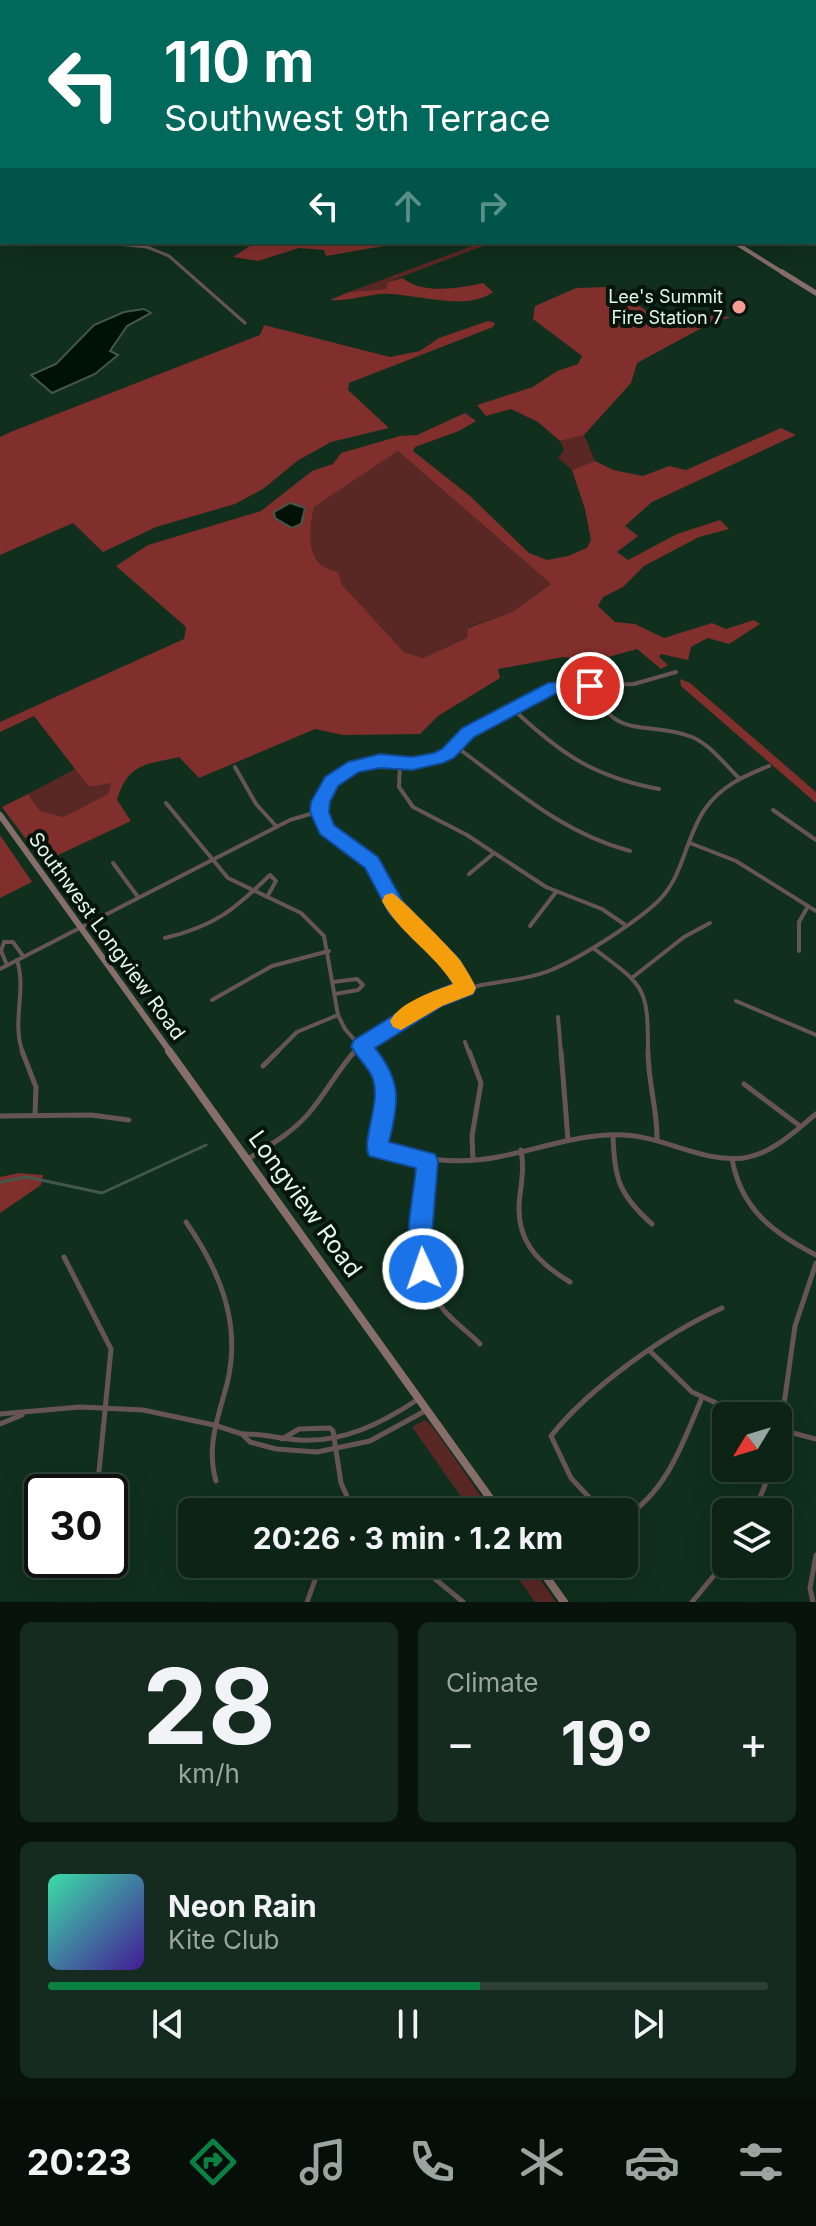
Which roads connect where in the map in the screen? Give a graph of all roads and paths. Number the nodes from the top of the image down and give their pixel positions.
1 (123, 244) edge
2 (737, 244) edge
3 (816, 293) edge
4 (245, 323) dead end
5 (676, 672) dead end
6 (595, 686) junction
7 (514, 710) junction
8 (455, 746) junction
9 (400, 762) junction
10 (769, 766) dead end
11 (235, 767) dead end
12 (739, 778) junction
13 (659, 789) dead end
14 (166, 803) dead end
15 (773, 810) dead end
16 (320, 811) junction
17 (0, 815) edge
18 (276, 826) junction
19 (816, 840) edge
20 (690, 843) junction
21 (630, 851) dead end
22 (493, 854) junction
23 (211, 860) junction
24 (113, 863) dead end
25 (469, 874) dead end
26 (253, 891) junction
27 (556, 892) junction
28 (138, 897) junction
29 (267, 897) junction
30 (807, 908) junction
31 (816, 911) edge
32 (710, 923) dead end
33 (624, 924) junction
34 (530, 926) dead end
35 (81, 927) junction
36 (165, 938) dead end
37 (593, 948) junction
38 (329, 951) junction
39 (799, 951) dead end
40 (20, 958) junction
41 (7, 965) junction
42 (0, 969) edge
43 (633, 977) junction
44 (333, 982) junction
45 (466, 988) junction
46 (335, 994) junction
47 (212, 1000) dead end
48 (736, 1001) dead end
49 (338, 1015) junction
50 (558, 1017) dead end
51 (816, 1035) edge
52 (465, 1042) dead end
53 (361, 1046) junction
54 (263, 1066) dead end
55 (188, 1076) joint
56 (744, 1084) dead end
57 (816, 1114) edge
58 (35, 1115) junction
59 (0, 1116) edge
60 (129, 1120) dead end
61 (800, 1126) junction
62 (613, 1135) junction
63 (657, 1138) junction
64 (568, 1140) junction
65 (521, 1150) junction
66 (248, 1159) junction
67 (473, 1159) junction
68 (732, 1159) junction
69 (427, 1161) junction
70 (186, 1222) dead end
71 (652, 1224) dead end
72 (816, 1255) edge
73 (64, 1257) dead end
74 (816, 1263) edge
75 (570, 1282) dead end
76 (722, 1308) dead end
77 (480, 1344) dead end
78 (650, 1351) junction
79 (419, 1398) junction
80 (701, 1400) junction
81 (784, 1402) edge
82 (712, 1404) edge
83 (106, 1407) junction
84 (427, 1410) junction
85 (24, 1413) junction
86 (0, 1414) edge
87 (0, 1424) edge
88 (214, 1425) junction
89 (792, 1433) edge
90 (242, 1434) junction
91 (335, 1438) junction
92 (282, 1439) junction
93 (816, 1439) edge
94 (335, 1451) junction
95 (99, 1474) edge
96 (216, 1481) dead end
97 (348, 1498) edge
98 (490, 1498) edge
99 (591, 1498) edge
100 (638, 1506) edge
101 (816, 1555) edge
102 (316, 1578) edge
103 (434, 1578) edge
104 (547, 1578) edge
105 (712, 1578) edge
106 (307, 1602) edge
107 (463, 1602) edge
108 (564, 1602) edge
109 (692, 1602) edge
110 (813, 1602) edge

1 - 4 street
2 - 3 street
5 - 6 street
6 - 7 street
6 - 12 street
7 - 8 street
7 - 13 street
8 - 9 street
8 - 21 street
9 - 16 street
9 - 22 street
10 - 12 street
11 - 18 street
12 - 20 street
14 - 23 street
15 - 19 street
16 - 18 street
16 - 45 street
17 - 35 street, Southwest Longview Road
18 - 23 street
20 - 30 street
20 - 33 street
22 - 25 street
22 - 27 street
23 - 26 street
23 - 28 street
24 - 28 street
26 - 29 street
26 - 29 street
26 - 36 street
27 - 33 street
27 - 34 street
28 - 35 street
29 - 38 street
30 - 31 street
30 - 39 street
32 - 43 street
33 - 37 street
35 - 40 street
35 - 55 street, Southwest Longview Road
37 - 43 street
37 - 45 street
38 - 44 street
38 - 47 street
40 - 41 street
40 - 41 street
40 - 58 street
41 - 42 street
43 - 63 street
44 - 46 street
44 - 46 street
45 - 53 street
46 - 49 street
48 - 51 street
49 - 53 street
49 - 54 street
50 - 64 street
52 - 67 street
53 - 66 street
53 - 69 street
55 - 66 street, Longview Road
56 - 61 street
57 - 61 street
58 - 59 street
58 - 60 street
61 - 68 street
62 - 63 street
62 - 64 street
62 - 71 street
63 - 68 street
64 - 65 street
65 - 67 street
65 - 75 street
66 - 79 street, Longview Road
67 - 69 street
68 - 72 street
69 - 77 street
70 - 88 street
73 - 83 street
74 - 81 street
76 - 78 street
78 - 80 street
78 - 99 street
79 - 84 street, Longview Road
79 - 91 street
80 - 82 street
80 - 100 street
83 - 85 street
83 - 88 street
83 - 95 street
84 - 94 street
84 - 98 street, Longview Road
85 - 86 street
85 - 87 street
88 - 90 street
88 - 96 street
89 - 93 street
90 - 92 street
90 - 94 street
91 - 92 street
91 - 92 street
91 - 94 street
94 - 97 street
101 - 110 street
102 - 106 street
103 - 107 street
104 - 108 street
105 - 109 street

